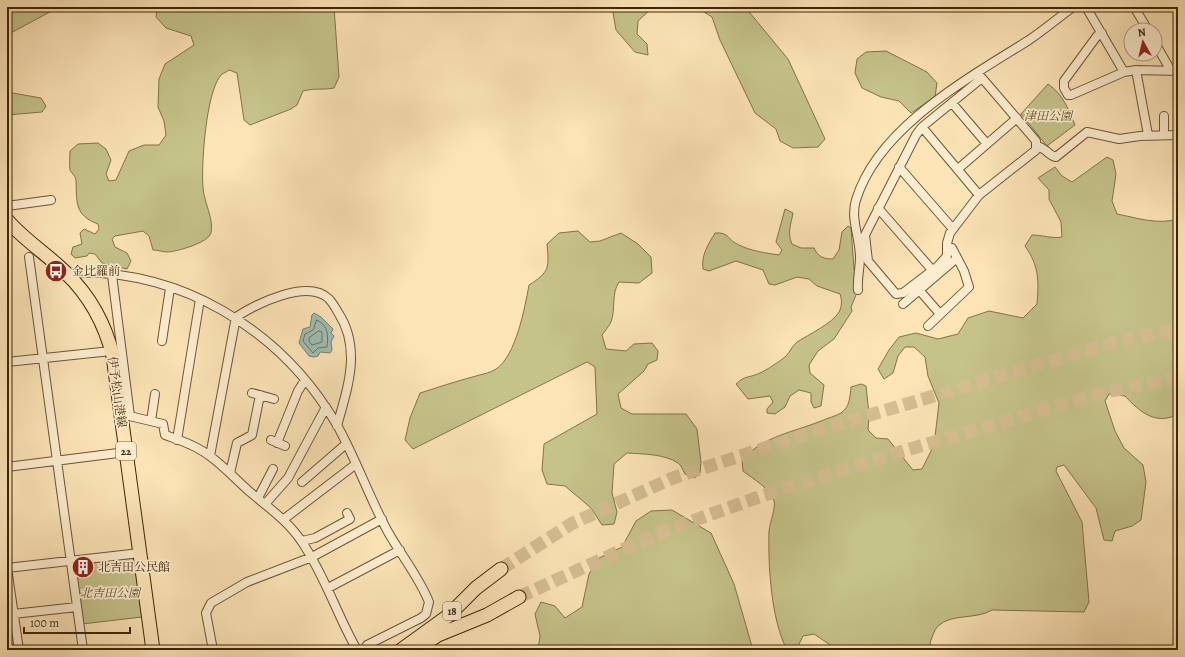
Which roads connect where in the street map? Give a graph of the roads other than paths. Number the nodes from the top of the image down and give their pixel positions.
1 (1073, 7) edge
2 (1086, 7) edge
3 (1134, 7) edge
4 (1143, 22) edge
5 (1102, 33) junction
6 (1163, 54) edge
7 (1136, 70) junction
8 (1175, 71) edge
9 (1124, 72) junction
10 (981, 74) junction
11 (952, 103) junction
12 (1164, 116) dead end
13 (1017, 118) junction
14 (922, 128) junction
15 (1148, 135) junction
16 (1164, 135) junction
17 (1178, 135) edge
18 (987, 144) junction
19 (1037, 146) junction
20 (899, 167) junction
21 (958, 170) junction
22 (979, 195) junction
23 (51, 200) dead end
24 (7, 206) edge
25 (878, 208) junction
26 (7, 220) edge
27 (953, 229) junction
28 (947, 247) junction
29 (29, 257) dead end
30 (957, 258) junction
31 (933, 271) junction
32 (66, 273) junction
33 (112, 275) junction
34 (170, 288) junction
35 (858, 290) dead end
36 (920, 291) junction
37 (200, 299) junction
38 (904, 304) dead end
39 (940, 314) junction
40 (236, 317) junction
41 (928, 326) dead end
42 (162, 341) dead end
43 (113, 343) junction
44 (42, 358) junction
45 (7, 362) edge
46 (306, 380) junction
47 (155, 394) dead end
48 (274, 399) dead end
49 (326, 407) junction
50 (125, 415) junction
51 (151, 421) junction
52 (337, 426) junction
53 (177, 440) junction
54 (346, 444) junction
55 (285, 446) dead end
56 (126, 452) junction
57 (210, 456) junction
58 (56, 461) junction
59 (356, 464) junction
60 (7, 467) edge
61 (273, 469) dead end
62 (230, 473) junction
63 (302, 482) dead end
64 (258, 498) junction
65 (266, 503) junction
66 (347, 513) dead end
67 (284, 519) junction
68 (382, 519) junction
69 (302, 541) junction
70 (400, 550) junction
71 (140, 553) junction
72 (312, 557) junction
73 (71, 562) junction
74 (501, 569) tunnel mouth
75 (328, 588) junction
76 (519, 597) tunnel mouth
77 (77, 607) junction
78 (13, 614) junction
79 (19, 650) edge
80 (83, 650) edge
81 (153, 650) edge
82 (166, 650) edge
83 (213, 650) edge
84 (357, 650) edge
85 (364, 650) edge
86 (401, 650) edge
87 (416, 650) edge
88 (443, 650) edge
89 (452, 650) edge

1 - 10 street
2 - 5 street
3 - 4 street
5 - 9 street
5 - 9 street
6 - 8 street
7 - 8 street
7 - 9 street
7 - 15 street
10 - 11 street
10 - 13 street
10 - 35 street
11 - 14 street
11 - 18 street
12 - 16 street
13 - 18 street
13 - 19 street
14 - 20 street
14 - 21 street
15 - 16 street
15 - 19 street
16 - 17 street
18 - 21 street
19 - 22 street
20 - 25 street
20 - 27 street
21 - 22 street
22 - 27 street
23 - 24 street
25 - 31 street
25 - 31 street
26 - 32 main road, 伊予松山港線 / 22
27 - 28 street
28 - 30 street
28 - 31 street
29 - 44 street
30 - 36 street
30 - 39 street
32 - 33 street
32 - 43 main road, 伊予松山港線 / 22
33 - 34 street
33 - 43 street
34 - 37 street
34 - 42 street
36 - 38 street
36 - 39 street
37 - 40 street
37 - 53 street
39 - 41 street
40 - 46 street
40 - 52 street
40 - 57 street
43 - 44 street
43 - 50 main road, 伊予松山港線 / 22
44 - 45 street
44 - 58 street
46 - 49 street
46 - 55 street
47 - 51 street
48 - 62 street
49 - 52 street
49 - 65 street
50 - 51 street
50 - 56 main road, 伊予松山港線 / 22
51 - 53 street
52 - 54 street
53 - 57 street
54 - 59 street
54 - 63 street
56 - 58 street
56 - 71 main road, 伊予松山港線 / 22
57 - 62 street
58 - 60 street
58 - 73 street
59 - 67 street
59 - 68 street
61 - 64 street
62 - 64 street
64 - 65 street
65 - 67 street
66 - 69 street
67 - 69 street
68 - 70 street
68 - 72 street
69 - 72 street
70 - 75 street
70 - 85 street
71 - 73 street
71 - 81 main road, 伊予松山港線 / 22
72 - 75 street
72 - 83 street
73 - 77 street
73 - 78 street
74 - 86 main road, 18
75 - 84 street
76 - 87 main road, 18
77 - 78 street
77 - 80 street
78 - 79 street
81 - 82 street
88 - 89 street

